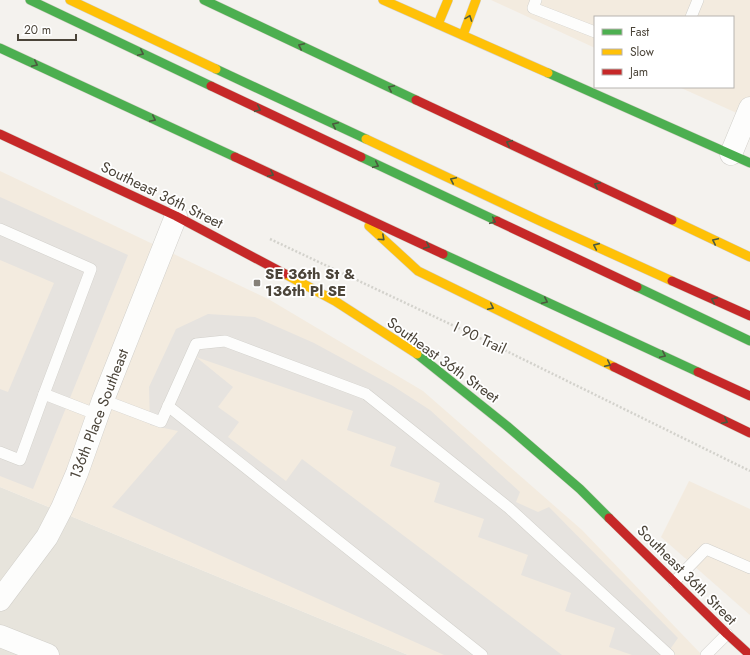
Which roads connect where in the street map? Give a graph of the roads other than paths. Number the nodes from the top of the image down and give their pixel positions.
1 (30, 0) edge
2 (70, 0) edge
3 (204, 0) edge
4 (383, 0) edge
5 (448, 0) edge
6 (476, 0) edge
7 (536, 0) edge
8 (698, 0) edge
9 (691, 16) edge
10 (438, 24) junction
11 (594, 32) edge
12 (462, 36) junction
13 (0, 48) edge
14 (750, 108) edge
15 (0, 134) edge
16 (741, 158) edge
17 (353, 212) junction
18 (176, 216) junction
19 (0, 230) edge
20 (750, 257) edge
21 (750, 316) edge
22 (750, 341) edge
23 (44, 394) junction
24 (750, 396) edge
25 (168, 406) junction
26 (100, 407) junction
27 (750, 433) edge
28 (0, 452) edge
29 (750, 568) edge
30 (674, 582) junction
31 (0, 600) edge
32 (727, 634) junction
33 (0, 636) edge
34 (48, 655) edge
35 (482, 655) edge
36 (669, 655) edge
37 (706, 655) edge
38 (750, 655) edge

1 -> 22 main road
21 -> 2 main road
20 -> 3 main road
4 - 10 main road
5 - 10 main road
12 -> 6 main road
7 - 11 lane
8 - 9 lane
10 - 12 main road
12 - 16 main road
13 -> 17 main road
14 - 16 street
15 - 18 main road, Southeast 36th Street
17 -> 24 main road
17 -> 27 main road
18 - 26 street, 136th Place Southeast
18 - 30 main road, Southeast 36th Street
19 - 23 lane
23 - 26 lane
23 - 28 lane
25 - 26 lane
25 - 35 lane
25 - 36 lane
26 - 31 street, 136th Place Southeast
29 - 30 lane
30 - 32 main road, Southeast 36th Street
32 - 37 lane
32 - 38 main road, Southeast 36th Street
33 - 34 street

